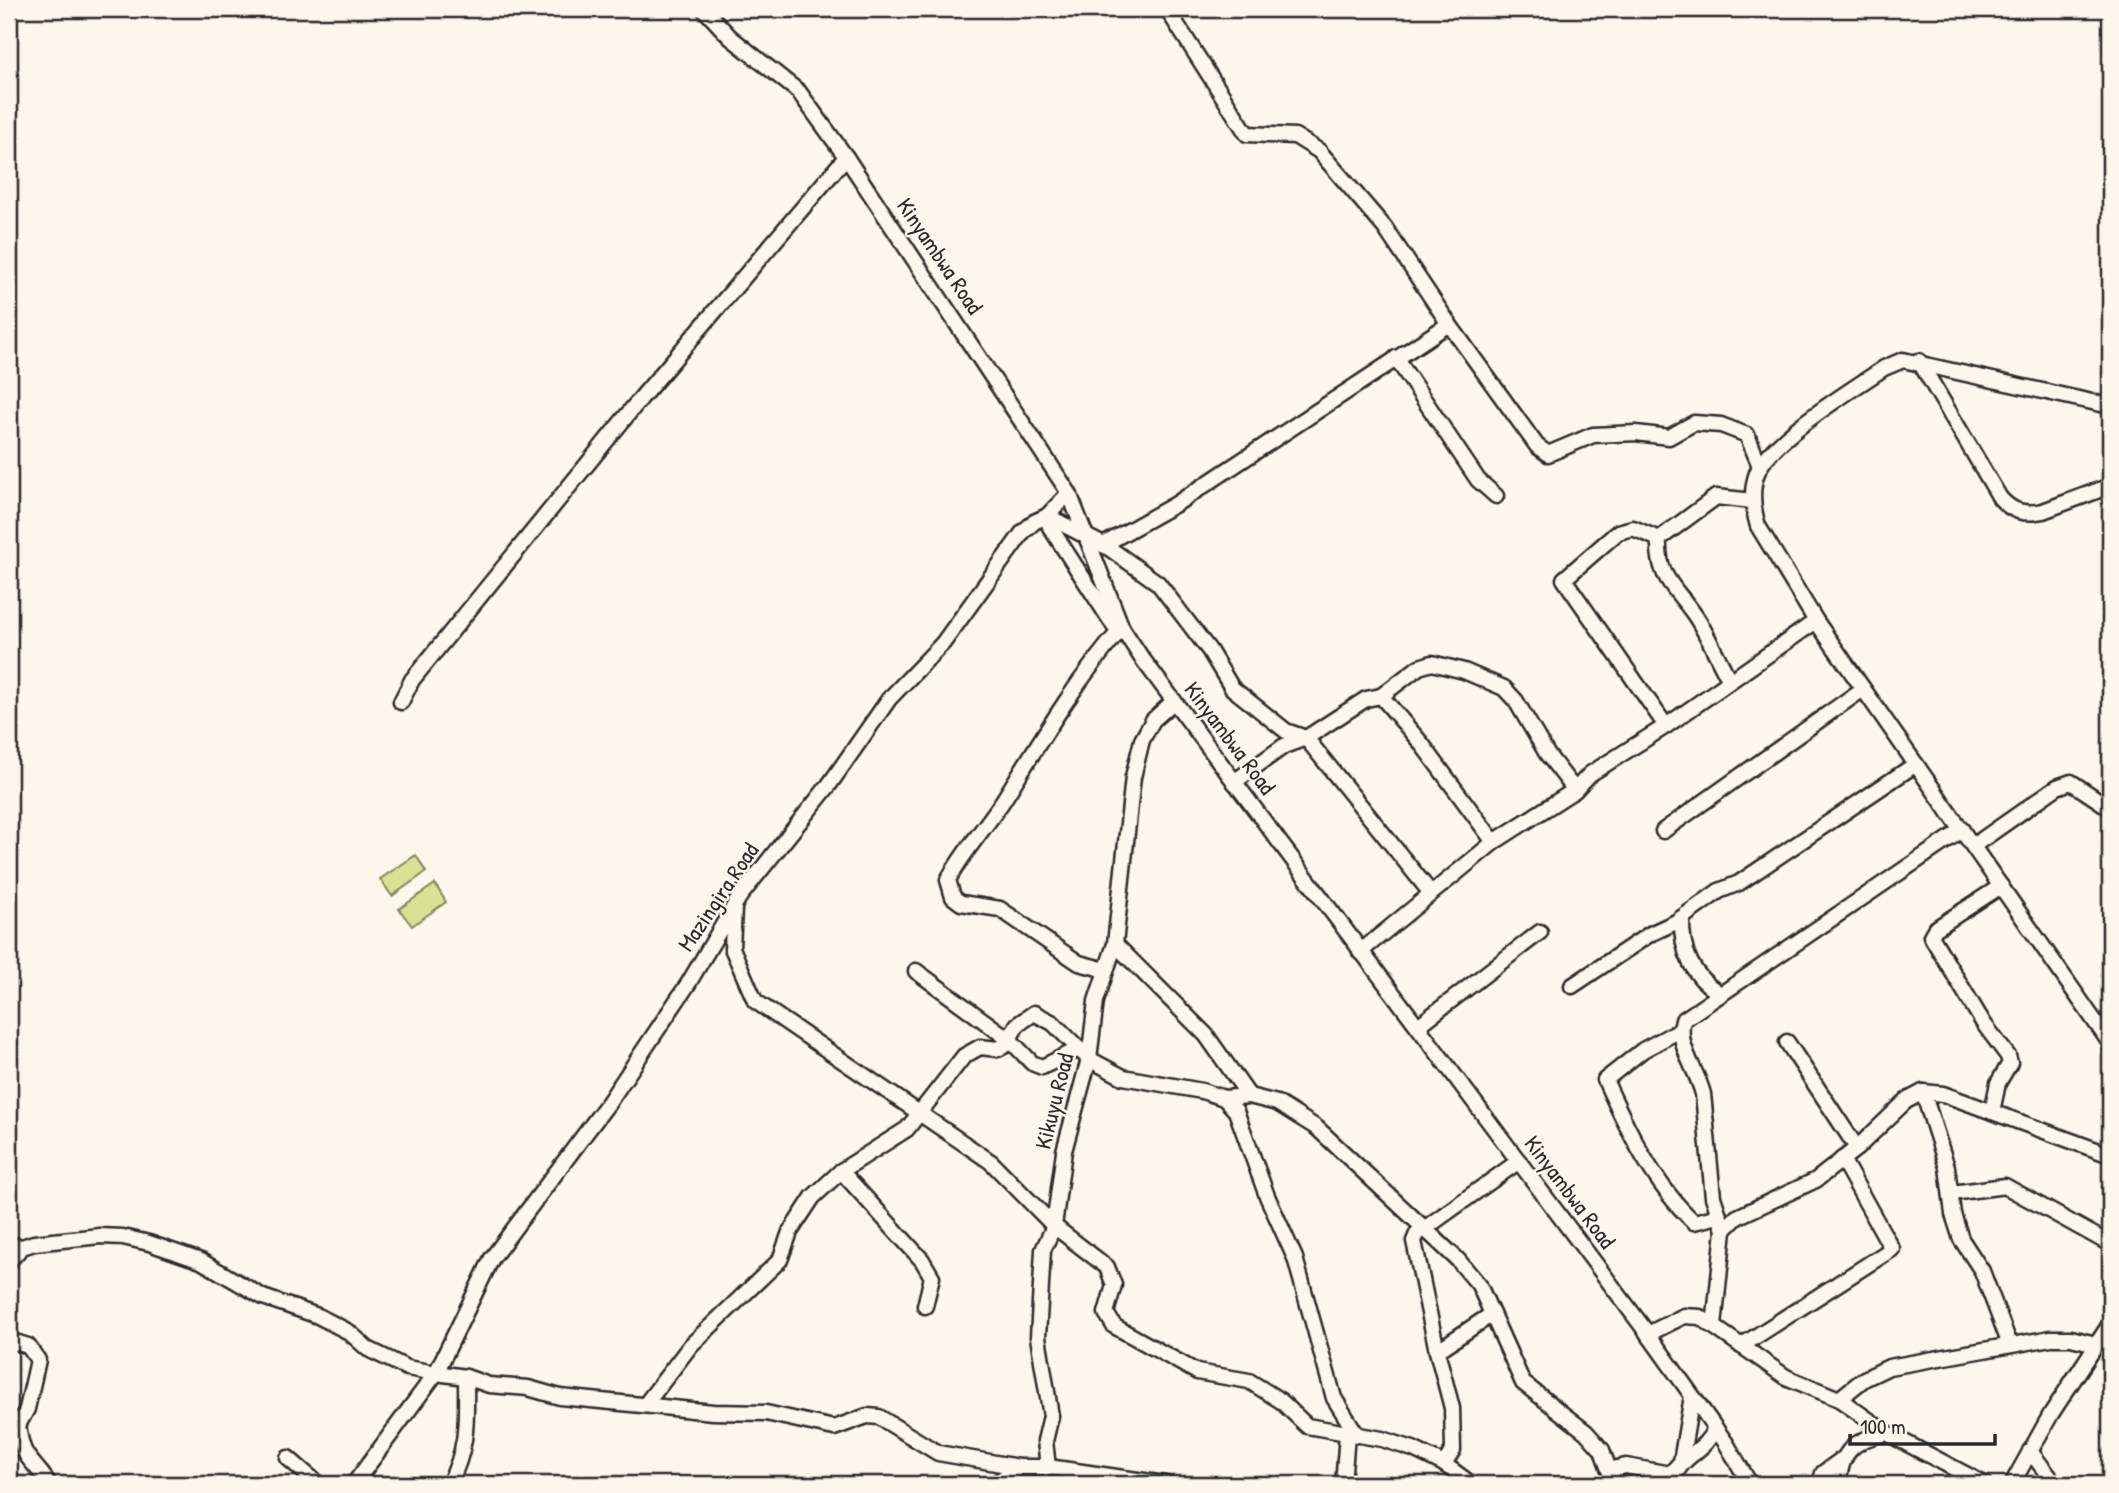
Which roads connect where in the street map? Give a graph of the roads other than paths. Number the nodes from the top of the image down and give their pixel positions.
1 (704, 9) edge
2 (1167, 9) edge
3 (846, 157) junction
4 (1449, 324) junction
5 (1396, 358) junction
6 (1919, 361) junction
7 (2110, 406) edge
8 (1760, 466) junction
9 (2110, 486) edge
10 (1069, 493) junction
11 (1496, 496) dead end
12 (1753, 501) junction
13 (1047, 516) junction
14 (1659, 539) junction
15 (1097, 543) junction
16 (1816, 621) junction
17 (1120, 630) junction
18 (1730, 681) junction
19 (1863, 689) junction
20 (1381, 696) junction
21 (1174, 701) junction
22 (401, 702) dead end
23 (1666, 726) junction
24 (1307, 738) junction
25 (1916, 764) junction
26 (1234, 782) junction
27 (1574, 790) junction
28 (2110, 808) edge
29 (1962, 830) junction
30 (1663, 831) dead end
31 (1494, 842) junction
32 (1973, 846) junction
33 (2001, 886) junction
34 (1430, 892) junction
35 (734, 909) junction
36 (1682, 918) junction
37 (1539, 932) dead end
38 (1115, 944) junction
39 (1360, 952) junction
40 (1106, 970) junction
41 (916, 971) dead end
42 (1572, 986) dead end
43 (1719, 993) junction
44 (1418, 1026) junction
45 (1680, 1030) junction
46 (1010, 1040) junction
47 (1787, 1042) dead end
48 (2110, 1043) edge
49 (1084, 1054) junction
50 (1923, 1092) junction
51 (1249, 1096) junction
52 (1224, 1098) junction
53 (921, 1111) junction
54 (1992, 1112) junction
55 (1857, 1148) junction
56 (2110, 1155) edge
57 (1842, 1159) junction
58 (1518, 1161) junction
59 (841, 1171) junction
60 (1952, 1193) junction
61 (1719, 1216) junction
62 (1054, 1226) junction
63 (1425, 1228) junction
64 (1724, 1230) junction
65 (2110, 1244) edge
66 (15, 1246) edge
67 (9, 1261) edge
68 (925, 1306) dead end
69 (1492, 1314) junction
70 (2110, 1324) edge
71 (1714, 1326) junction
72 (1648, 1334) junction
73 (9, 1340) edge
74 (2096, 1344) junction
75 (2010, 1345) junction
76 (1741, 1346) junction
77 (1437, 1351) junction
78 (436, 1374) junction
79 (466, 1377) junction
80 (1692, 1396) junction
81 (1839, 1399) junction
82 (645, 1405) junction
83 (1715, 1428) junction
84 (1887, 1433) junction
85 (1352, 1434) junction
86 (9, 1451) edge
87 (2030, 1451) junction
88 (288, 1458) dead end
89 (27, 1460) junction
90 (1841, 1460) junction
91 (1681, 1462) junction
92 (1444, 1464) junction
93 (1019, 1467) junction
94 (1048, 1467) junction
95 (1612, 1477) edge
96 (49, 1484) edge
97 (318, 1484) edge
98 (354, 1484) edge
99 (449, 1484) edge
100 (995, 1484) edge
101 (1166, 1484) edge
102 (1343, 1484) edge
103 (1471, 1484) edge
104 (1672, 1484) edge
105 (1750, 1484) edge
106 (1827, 1484) edge
107 (1839, 1484) edge
108 (1983, 1484) edge
109 (2012, 1484) edge
110 (2055, 1484) edge

1 - 3 street, Kinyambwa Road
2 - 4 street
3 - 10 street, Kinyambwa Road
3 - 22 street
4 - 5 street
4 - 8 street
5 - 11 street
5 - 15 street
6 - 7 street
6 - 8 street
6 - 9 street
8 - 12 street
10 - 13 street, Mazingira Road
10 - 15 street, Kinyambwa Road
12 - 14 street
12 - 16 street
13 - 15 street
13 - 17 street
13 - 35 street, Mazingira Road
14 - 18 street
14 - 23 street
15 - 17 street, Kinyambwa Road
15 - 24 street
16 - 18 street
16 - 19 street
17 - 21 street, Kinyambwa Road
17 - 40 street
18 - 23 street
19 - 25 street
19 - 30 street
20 - 24 street
20 - 27 street
20 - 31 street
21 - 26 street, Kinyambwa Road
21 - 38 street, Kikuyu Road
23 - 27 street
24 - 26 street
24 - 34 street
25 - 29 street
25 - 36 street
26 - 39 street, Kinyambwa Road
27 - 31 street
28 - 32 street
29 - 32 street
29 - 43 street
31 - 34 street
32 - 33 street
33 - 48 street
33 - 54 street
34 - 39 street
35 - 53 street
35 - 78 street, Mazingira Road
36 - 42 street
36 - 43 street
37 - 44 street
38 - 40 street, Kikuyu Road
38 - 51 street
39 - 44 street, Kinyambwa Road
40 - 49 street, Kikuyu Road
41 - 46 street
43 - 45 street
44 - 58 street, Kinyambwa Road
45 - 61 street
45 - 61 street
46 - 49 street
46 - 49 street
46 - 53 street
47 - 55 street
49 - 52 street
49 - 62 street, Kikuyu Road
50 - 54 street
50 - 55 street
50 - 60 street
51 - 52 street
51 - 63 street
52 - 85 street
53 - 59 street
53 - 62 street
54 - 56 street
55 - 57 street
57 - 64 street
57 - 76 street
58 - 63 street
58 - 72 street, Kinyambwa Road
59 - 68 street
59 - 82 street
60 - 65 street
60 - 75 street
61 - 64 street
62 - 85 street
62 - 94 street, Kikuyu Road
63 - 69 street
63 - 77 street
64 - 71 street
66 - 67 street
66 - 78 street
69 - 77 street
69 - 95 street
70 - 74 street
71 - 72 street
71 - 76 street
72 - 80 street, Kinyambwa Road
73 - 89 street
74 - 75 street
74 - 87 street
75 - 81 street
76 - 81 street
77 - 92 street
78 - 79 street
78 - 98 street, Mazingira Road
79 - 82 street
79 - 99 street
80 - 83 street, Kinyambwa Road
80 - 91 street
81 - 84 street
82 - 93 street
83 - 91 street
83 - 105 street, Kinyambwa Road
84 - 90 street
84 - 108 street
85 - 92 street
85 - 102 street
86 - 89 street
87 - 109 street
87 - 110 street
88 - 97 street
89 - 96 street
90 - 106 street
90 - 107 street
91 - 95 street
91 - 104 street
92 - 103 street
93 - 94 street
93 - 100 street
94 - 101 street

